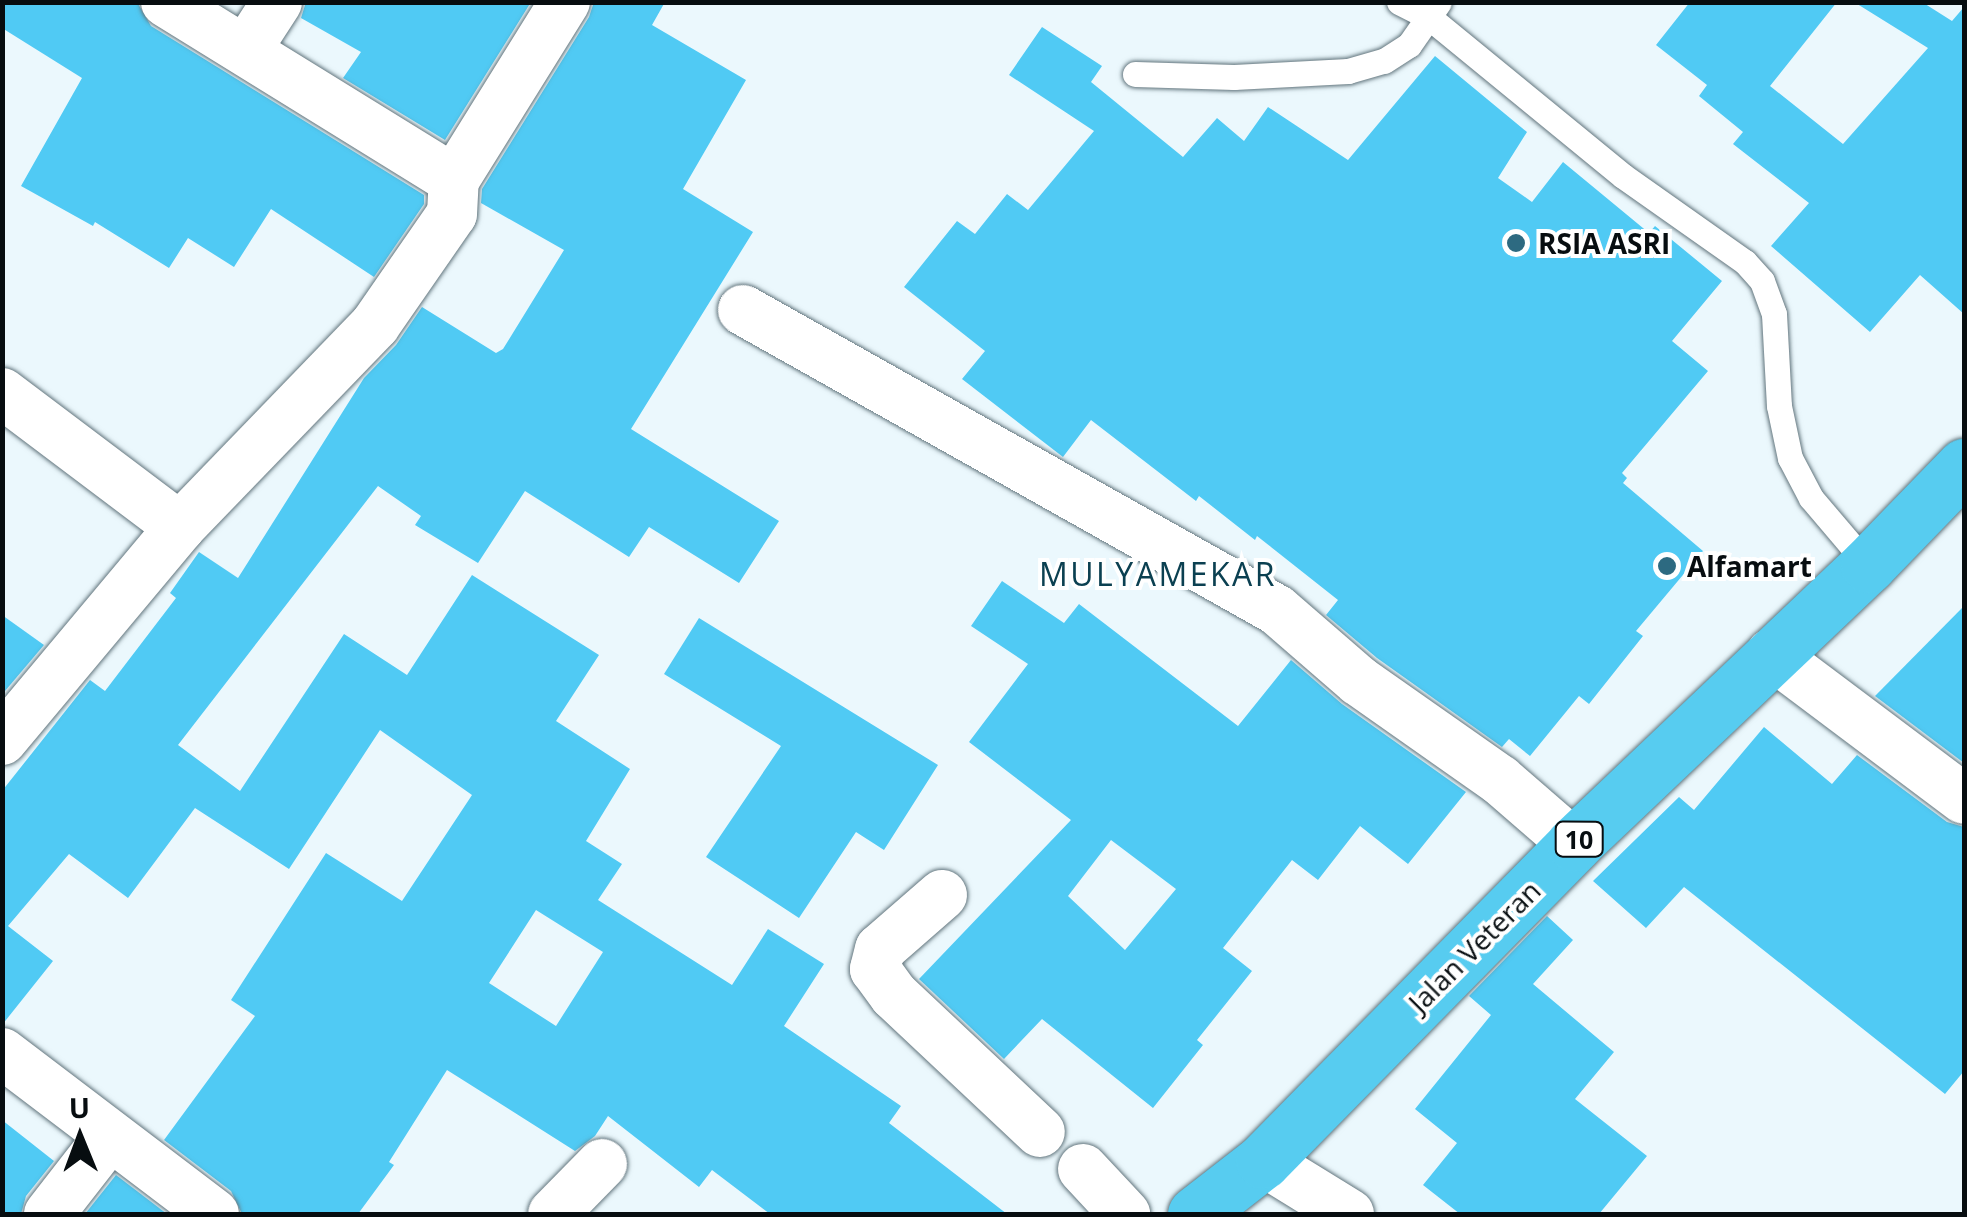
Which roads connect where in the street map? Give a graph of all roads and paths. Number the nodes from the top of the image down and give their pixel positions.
1 (166, 2) edge
2 (277, 2) edge
3 (565, 2) edge
4 (1398, 2) edge
5 (1435, 10) edge
6 (246, 50) junction
7 (1135, 74) dead end
8 (454, 180) junction
9 (743, 310) dead end
10 (2, 393) edge
11 (1964, 466) edge
12 (180, 527) junction
13 (1868, 565) junction
14 (1771, 654) junction
15 (2, 740) edge
16 (1964, 799) edge
17 (1574, 844) junction
18 (942, 896) dead end
19 (2, 1053) edge
20 (1040, 1132) dead end
21 (109, 1137) junction
22 (1263, 1161) junction
23 (602, 1164) dead end
24 (1083, 1169) dead end
25 (49, 1214) edge
26 (214, 1214) edge
27 (553, 1214) edge
28 (1125, 1214) edge
29 (1195, 1214) edge
30 (1348, 1214) edge

1 - 6 street
2 - 6 street
3 - 8 street
4 - 5 lane
5 - 7 lane
5 - 13 lane
6 - 8 street
8 - 12 street
9 - 17 street
10 - 12 street
11 - 13 highway, Jalan Veteran / 10
12 - 15 street
13 - 14 highway, Jalan Veteran / 10
14 - 16 street
14 - 17 highway, Jalan Veteran / 10
17 - 22 highway, Jalan Veteran / 10
18 - 20 street
19 - 21 street
21 - 25 street
21 - 26 street
22 - 29 highway, Jalan Veteran / 10
22 - 30 street
23 - 27 street
24 - 28 street

